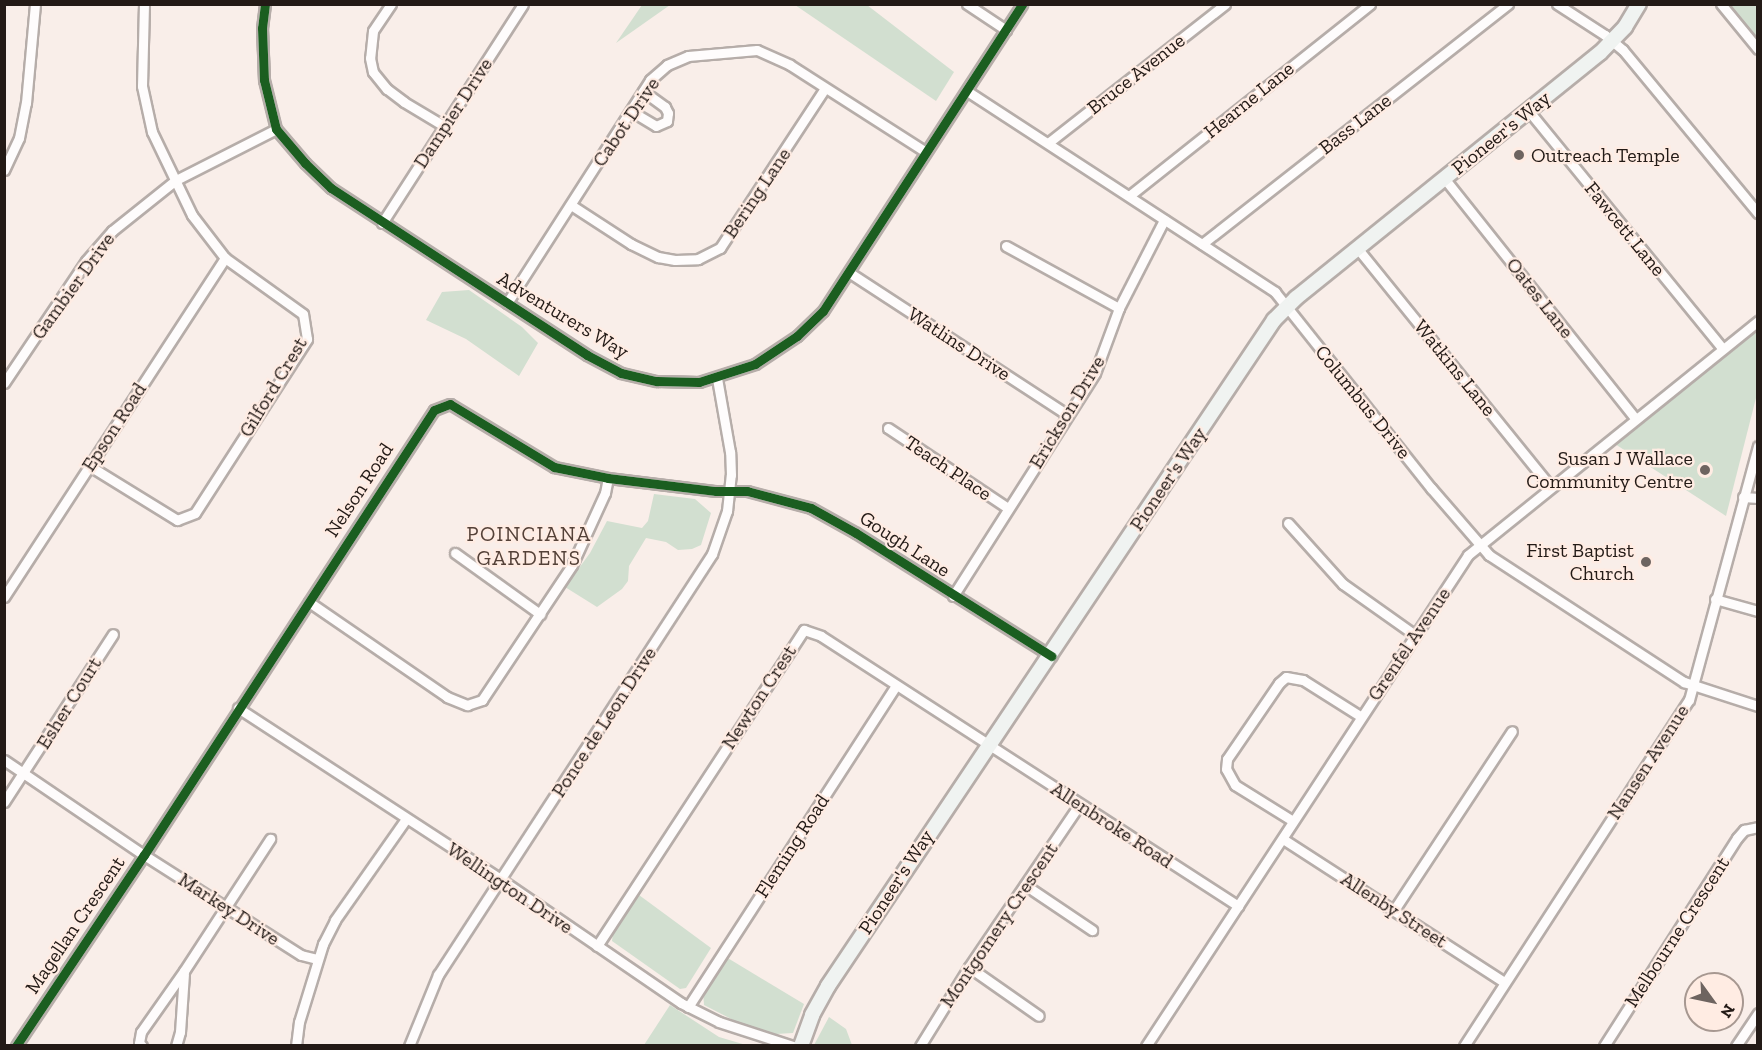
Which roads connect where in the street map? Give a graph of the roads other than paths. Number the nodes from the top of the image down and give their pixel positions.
1 (35, 4) edge
2 (144, 4) edge
3 (266, 4) edge
4 (391, 4) edge
5 (523, 4) edge
6 (967, 4) edge
7 (1022, 4) edge
8 (1225, 4) edge
9 (1370, 4) edge
10 (1508, 4) edge
11 (1557, 4) edge
12 (1639, 4) edge
13 (1721, 4) edge
14 (1006, 30) junction
15 (1612, 41) junction
16 (1758, 49) edge
17 (825, 88) junction
18 (643, 91) junction
19 (967, 91) junction
20 (1528, 110) junction
21 (631, 111) junction
22 (444, 126) junction
23 (276, 129) junction
24 (1048, 143) junction
25 (926, 152) junction
26 (4, 170) edge
27 (1444, 178) junction
28 (176, 180) junction
29 (1129, 196) junction
30 (571, 206) junction
31 (1758, 213) edge
32 (1164, 220) junction
33 (382, 223) junction
34 (1202, 244) junction
35 (1006, 246) dead end
36 (1358, 249) junction
37 (225, 258) junction
38 (850, 273) junction
39 (507, 303) junction
40 (1286, 307) junction
41 (1119, 308) junction
42 (1758, 321) edge
43 (1722, 348) junction
44 (717, 378) junction
45 (4, 383) edge
46 (1068, 415) junction
47 (1635, 418) junction
48 (888, 428) dead end
49 (1758, 446) edge
50 (88, 465) junction
51 (608, 478) junction
52 (1551, 487) junction
53 (729, 491) junction
54 (1743, 497) junction
55 (1758, 498) edge
56 (1008, 508) junction
57 (1288, 523) dead end
58 (1479, 545) junction
59 (454, 553) dead end
60 (952, 596) junction
61 (4, 597) edge
62 (1715, 599) junction
63 (309, 602) junction
64 (1758, 611) edge
65 (540, 614) junction
66 (113, 633) dead end
67 (1415, 635) junction
68 (1051, 656) junction
69 (896, 686) junction
70 (1693, 686) junction
71 (1758, 706) edge
72 (238, 708) junction
73 (1360, 716) junction
74 (1512, 731) dead end
75 (988, 743) junction
76 (4, 760) edge
77 (25, 774) junction
78 (4, 802) edge
79 (1079, 805) junction
80 (406, 819) junction
81 (1293, 821) junction
82 (1758, 827) edge
83 (270, 839) dead end
84 (1283, 839) junction
85 (144, 855) junction
86 (500, 879) junction
87 (1025, 885) junction
88 (1238, 906) junction
89 (226, 907) junction
90 (1394, 910) junction
91 (1092, 930) dead end
92 (597, 946) junction
93 (317, 959) junction
94 (969, 967) junction
95 (184, 972) junction
96 (1504, 982) junction
97 (688, 1007) junction
98 (1758, 1012) edge
99 (1039, 1016) dead end
100 (1748, 1026) junction
101 (1758, 1032) edge
102 (16, 1046) edge
103 (142, 1046) edge
104 (176, 1046) edge
105 (296, 1046) edge
106 (409, 1046) edge
107 (793, 1046) edge
108 (801, 1046) edge
109 (920, 1046) edge
110 (1146, 1046) edge
111 (1464, 1046) edge
112 (1604, 1046) edge
113 (1736, 1046) edge

1 - 26 street
2 - 28 street, Gilford Crest
3 - 23 street
4 - 22 street
5 - 22 street, Dampier Drive
6 - 14 street
7 - 14 street, Adventurers Way
8 - 24 street, Bruce Avenue
9 - 29 street, Hearne Lane
10 - 34 street, Bass Lane
11 - 15 street
12 - 15 main road, Pioneer's Way
13 - 16 street
14 - 19 street, Adventurers Way
15 - 20 main road, Pioneer's Way
15 - 31 street
17 - 18 street, Cabot Drive
17 - 25 street, Cabot Drive
17 - 30 street, Bering Lane
18 - 21 street, Cabot Drive
18 - 21 street
19 - 24 street, Columbus Drive
19 - 25 street, Adventurers Way
20 - 27 main road, Pioneer's Way
20 - 43 street, Fawcett Lane
21 - 30 street, Cabot Drive
22 - 33 street, Dampier Drive
23 - 28 street, Gambier Drive
23 - 33 street, Adventurers Way
24 - 29 street, Columbus Drive
25 - 38 street, Adventurers Way
27 - 36 main road, Pioneer's Way
27 - 47 street, Oates Lane
28 - 37 street, Gilford Crest
28 - 45 street, Gambier Drive
29 - 32 street, Columbus Drive
30 - 39 street, Cabot Drive
32 - 34 street, Columbus Drive
32 - 41 street, Erickson Drive
33 - 39 street, Adventurers Way
34 - 40 street, Columbus Drive
35 - 41 street
36 - 40 main road, Pioneer's Way
36 - 52 street, Watkins Lane
37 - 50 street, Epson Road
37 - 50 street, Gilford Crest
38 - 44 street, Adventurers Way
38 - 46 street, Watlins Drive
39 - 44 street, Adventurers Way
40 - 58 street, Columbus Drive
40 - 68 main road, Pioneer's Way
41 - 46 street, Erickson Drive
42 - 43 street, Grenfel Avenue
43 - 47 street, Grenfel Avenue
44 - 53 street, Ponce de Leon Drive
46 - 56 street, Erickson Drive
47 - 52 street, Grenfel Avenue
48 - 56 street, Teach Place
49 - 54 street, Nansen Avenue
50 - 61 street, Epson Road
51 - 53 street, Nelson Road
51 - 63 street, Nelson Road
51 - 65 street
52 - 58 street, Grenfel Avenue
53 - 60 street, Gough Lane
53 - 86 street, Ponce de Leon Drive
54 - 55 street
54 - 62 street, Nansen Avenue
56 - 60 street, Erickson Drive
57 - 67 street
58 - 67 street, Grenfel Avenue
58 - 70 street, Columbus Drive
59 - 65 street
60 - 68 street, Gough Lane
62 - 64 street
62 - 70 street, Nansen Avenue
63 - 65 street
63 - 72 street, Nelson Road
66 - 77 street, Esher Court
67 - 73 street, Grenfel Avenue
68 - 75 main road, Pioneer's Way
69 - 75 street, Newton Crest
69 - 92 street, Newton Crest
69 - 97 street, Fleming Road
70 - 71 street, Columbus Drive
70 - 96 street, Nansen Avenue
72 - 80 street, Wellington Drive
72 - 85 street, Nelson Road
73 - 81 street, Grenfel Avenue
73 - 81 street
74 - 90 street
75 - 79 street, Allenbroke Road
75 - 108 main road, Pioneer's Way
76 - 77 street, Markey Drive
77 - 78 street, Esher Court
77 - 85 street, Markey Drive
79 - 87 street, Montgomery Crescent
79 - 88 street, Allenbroke Road
80 - 86 street, Wellington Drive
80 - 93 street
81 - 84 street, Grenfel Avenue
82 - 112 street, Melbourne Crescent
83 - 89 street
84 - 88 street, Grenfel Avenue
84 - 90 street, Allenby Street
85 - 89 street, Markey Drive
85 - 102 street, Magellan Crescent
86 - 92 street, Wellington Drive
86 - 106 street, Ponce de Leon Drive
87 - 91 street
87 - 94 street, Montgomery Crescent
88 - 110 street, Grenfel Avenue
89 - 93 street, Markey Drive
89 - 95 street
90 - 96 street, Allenby Street
92 - 97 street, Wellington Drive
93 - 105 street
94 - 99 street
94 - 109 street, Montgomery Crescent
95 - 103 street
95 - 104 street
96 - 111 street, Nansen Avenue
97 - 107 street, Wellington Drive
98 - 100 street
100 - 101 street
100 - 113 street

